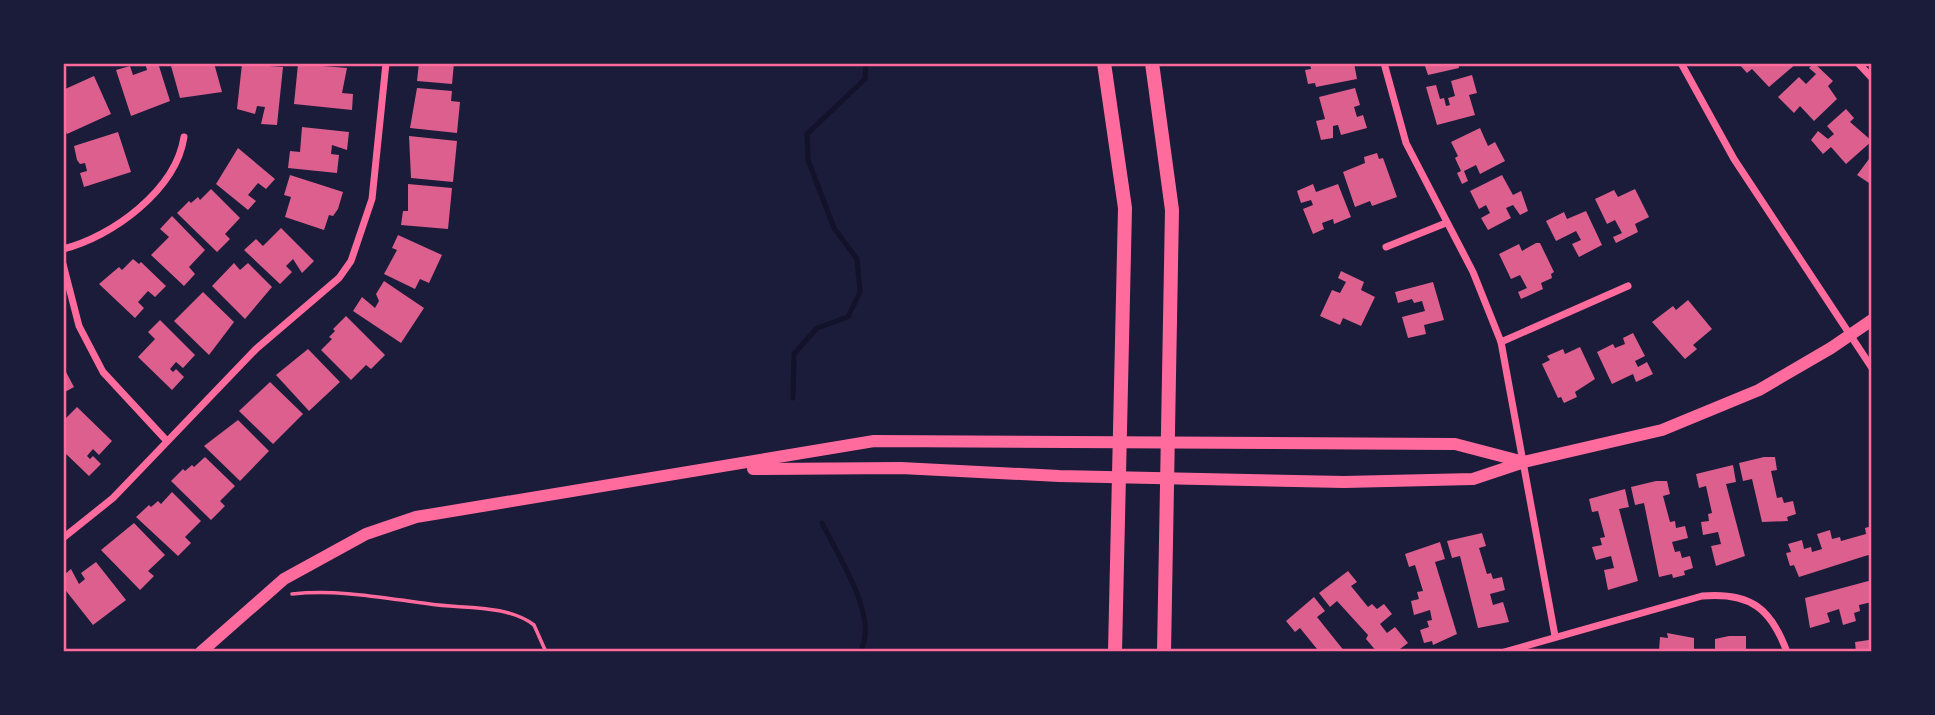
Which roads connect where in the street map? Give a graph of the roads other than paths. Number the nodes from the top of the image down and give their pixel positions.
1 (386, 63) edge
2 (1104, 63) edge
3 (1152, 63) edge
4 (1384, 63) edge
5 (1681, 63) edge
6 (1858, 63) edge
7 (1872, 78) edge
8 (184, 137) dead end
9 (1446, 223) junction
10 (1386, 247) dead end
11 (63, 249) edge
12 (63, 264) edge
13 (1628, 286) dead end
14 (1872, 320) edge
15 (1850, 336) junction
16 (1501, 342) junction
17 (1872, 368) edge
18 (166, 440) junction
19 (1122, 441) junction
20 (1166, 443) junction
21 (1524, 462) junction
22 (718, 469) junction
23 (1119, 478) junction
24 (1165, 478) junction
25 (63, 538) edge
26 (1555, 636) junction
27 (201, 652) edge
28 (1115, 652) edge
29 (1164, 652) edge
30 (1504, 652) edge
31 (1787, 652) edge

1 - 18 street
2 - 19 main road
3 - 20 main road
4 - 9 street
5 - 15 street
6 - 7 street
8 - 11 street
9 - 10 street
9 - 16 street
12 - 18 street
13 - 16 street
14 - 15 street
15 - 17 street
15 - 21 street
16 - 21 street
18 - 25 street
19 - 20 street
19 - 22 street
19 - 23 main road
20 - 21 street
20 - 24 main road
21 - 24 street
21 - 26 street
22 - 23 street
22 - 27 street
23 - 24 street
23 - 28 main road
24 - 29 main road
26 - 30 street
26 - 31 street

